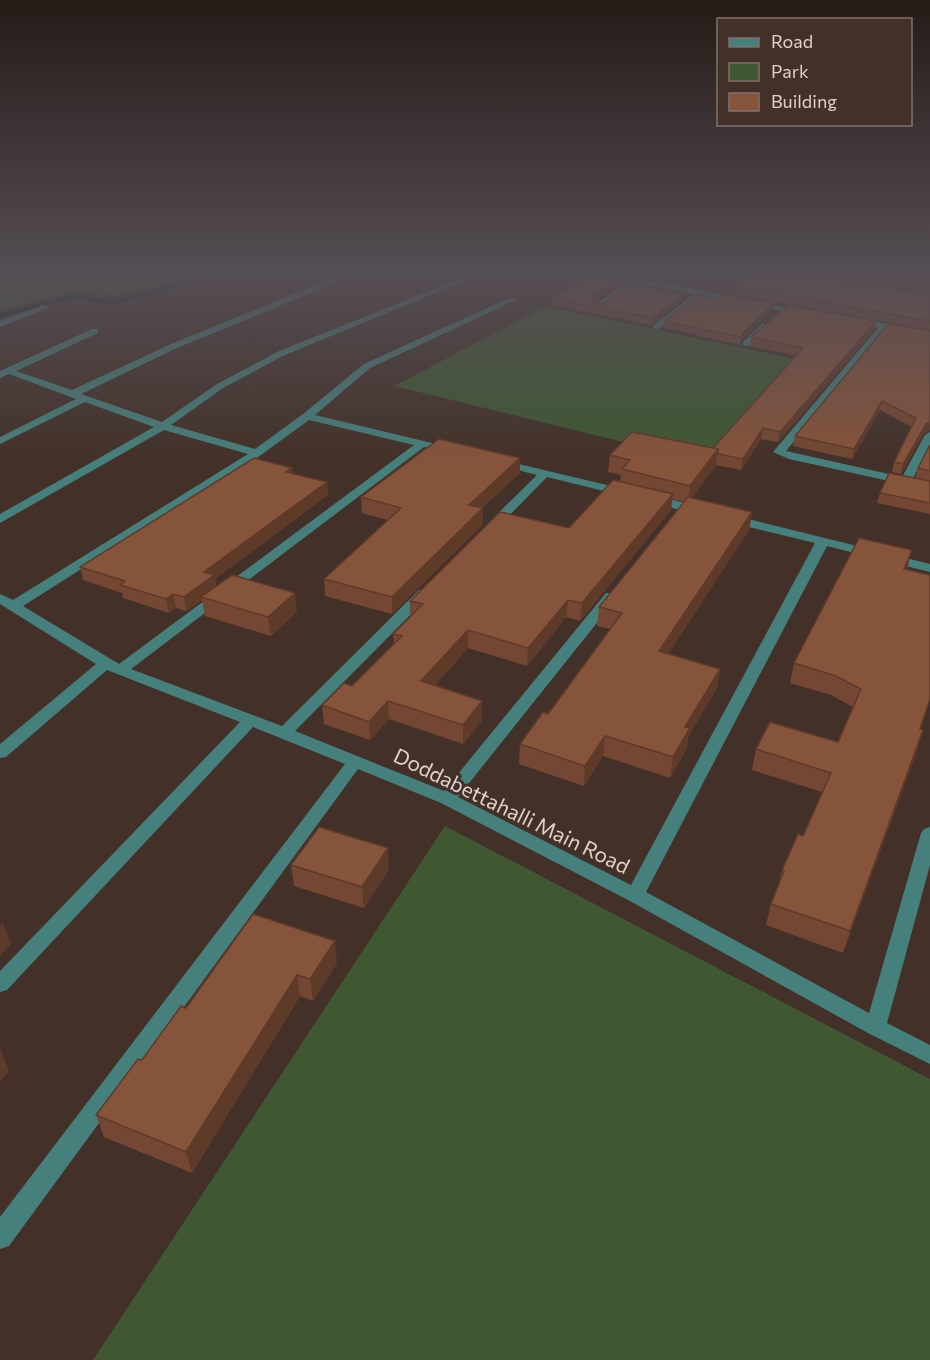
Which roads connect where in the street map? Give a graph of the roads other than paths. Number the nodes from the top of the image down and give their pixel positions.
1 (87, 334) edge
2 (202, 334) edge
3 (328, 334) edge
4 (436, 334) edge
5 (756, 334) edge
6 (877, 334) edge
7 (746, 344) dead end
8 (4, 373) edge
9 (72, 394) junction
10 (85, 398) junction
11 (307, 416) junction
12 (163, 426) junction
13 (930, 435) edge
14 (0, 441) edge
15 (422, 444) junction
16 (257, 453) junction
17 (467, 454) edge
18 (489, 460) edge
19 (545, 473) junction
20 (905, 482) junction
21 (930, 487) edge
22 (0, 519) edge
23 (478, 540) edge
24 (823, 541) junction
25 (930, 568) edge
26 (435, 582) edge
27 (617, 589) edge
28 (7, 602) edge
29 (112, 667) junction
30 (251, 720) junction
31 (284, 733) junction
32 (0, 753) edge
33 (355, 762) junction
34 (447, 799) junction
35 (930, 833) edge
36 (635, 895) junction
37 (0, 984) edge
38 (875, 1027) junction
39 (930, 1055) edge
40 (0, 1237) edge

1 - 8 street
2 - 9 street
3 - 12 street
4 - 11 street
5 - 7 street
6 - 20 street
8 - 9 street
9 - 10 street
10 - 12 street
10 - 14 street
11 - 15 street
11 - 16 street
12 - 16 street
12 - 22 street
13 - 20 street
15 - 17 street
15 - 29 street
16 - 28 street
18 - 19 street
19 - 23 street
19 - 24 street
20 - 21 street
24 - 25 street
24 - 36 street
26 - 31 street
27 - 34 street
28 - 29 street, Doddabettahalli Main Road
29 - 30 street, Doddabettahalli Main Road
29 - 32 street
30 - 31 street, Doddabettahalli Main Road
30 - 37 street
31 - 33 street, Doddabettahalli Main Road
33 - 34 street, Doddabettahalli Main Road
33 - 40 street
34 - 36 street, Doddabettahalli Main Road
35 - 38 street
36 - 38 street, Doddabettahalli Main Road
38 - 39 street, Doddabettahalli Main Road

